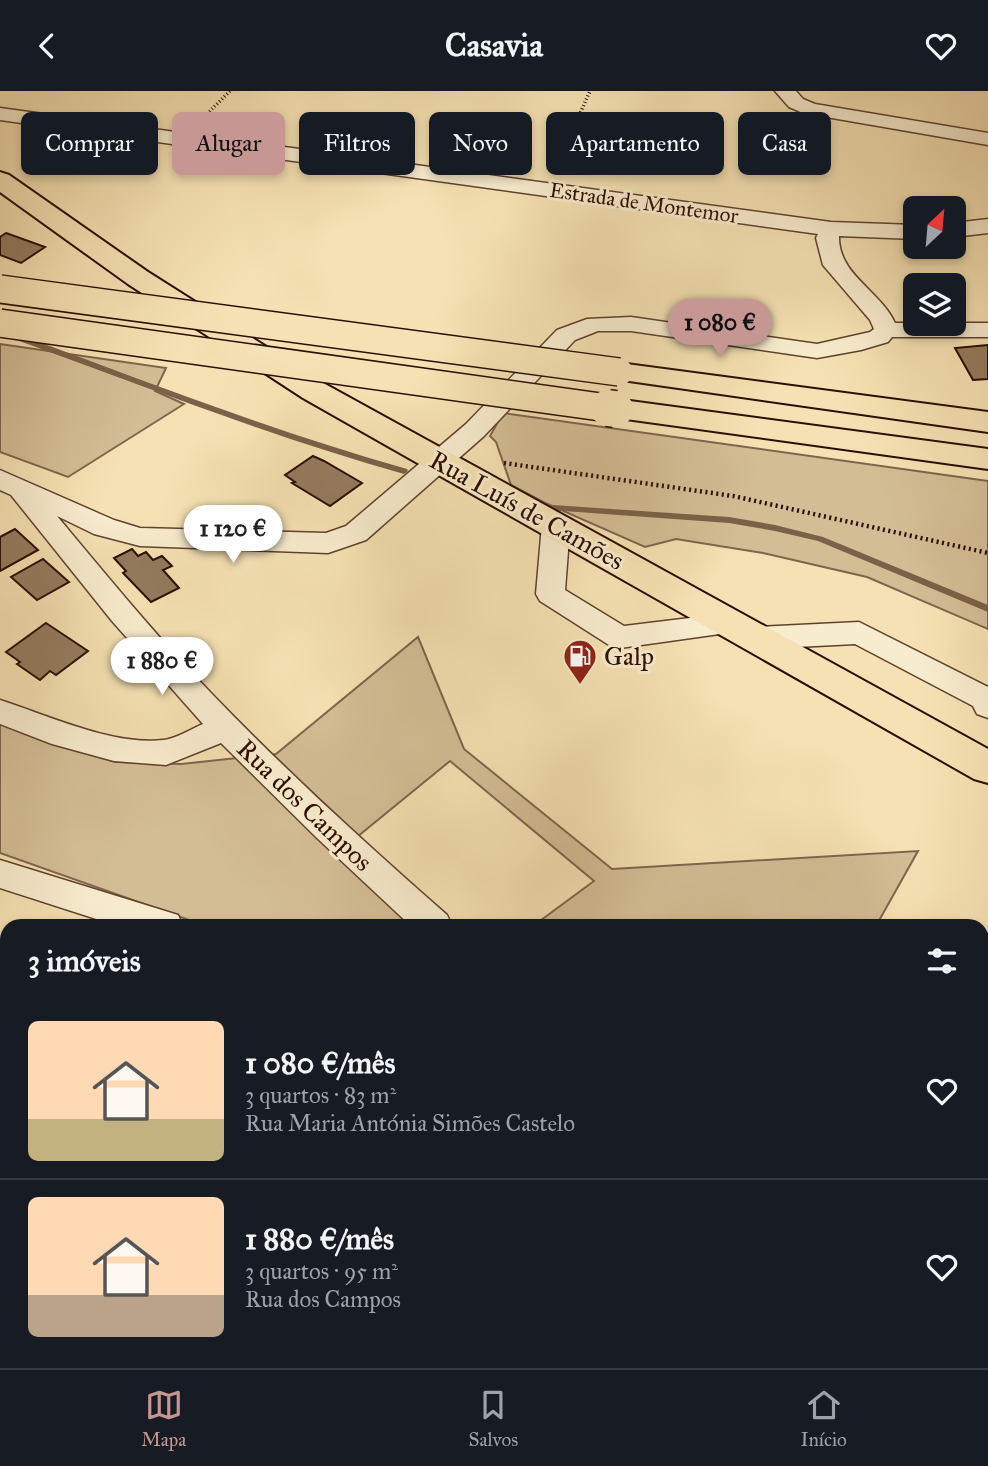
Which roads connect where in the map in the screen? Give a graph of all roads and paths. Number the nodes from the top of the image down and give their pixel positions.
1 (230, 91) edge
2 (590, 91) edge
3 (785, 91) edge
4 (209, 112) edge
5 (0, 114) edge
6 (172, 138) edge
7 (988, 139) edge
8 (285, 154) edge
9 (0, 180) edge
10 (546, 190) junction
11 (988, 226) edge
12 (831, 229) junction
13 (966, 229) edge
14 (903, 232) edge
15 (0, 289) edge
16 (0, 323) edge
17 (886, 330) junction
18 (988, 330) edge
19 (988, 422) edge
20 (988, 459) edge
21 (440, 461) junction
22 (9, 482) edge
23 (556, 525) junction
24 (988, 553) edge
25 (743, 631) junction
26 (988, 706) edge
27 (0, 712) edge
28 (226, 728) junction
29 (988, 768) edge
30 (0, 874) edge
31 (144, 919) edge
32 (427, 919) edge

1 - 4 path
2 - 10 path
3 - 7 street
5 - 6 street, Estrada de Montemor
8 - 10 street, Estrada de Montemor
9 - 21 main road, Rua Luís de Camões
10 - 12 street, Estrada de Montemor
11 - 13 street
12 - 14 street, Estrada de Montemor
12 - 17 street
15 - 19 main road, bridge
16 - 20 main road, bridge
17 - 18 street
17 - 21 street
21 - 22 street
21 - 23 main road, Rua Luís de Camões
21 - 24 path
22 - 28 street, Rua dos Campos
23 - 25 main road, Rua Luís de Camões
23 - 25 street
25 - 26 street
25 - 29 main road, Rua Luís de Camões
27 - 28 street
28 - 32 street, Rua dos Campos
30 - 31 street

